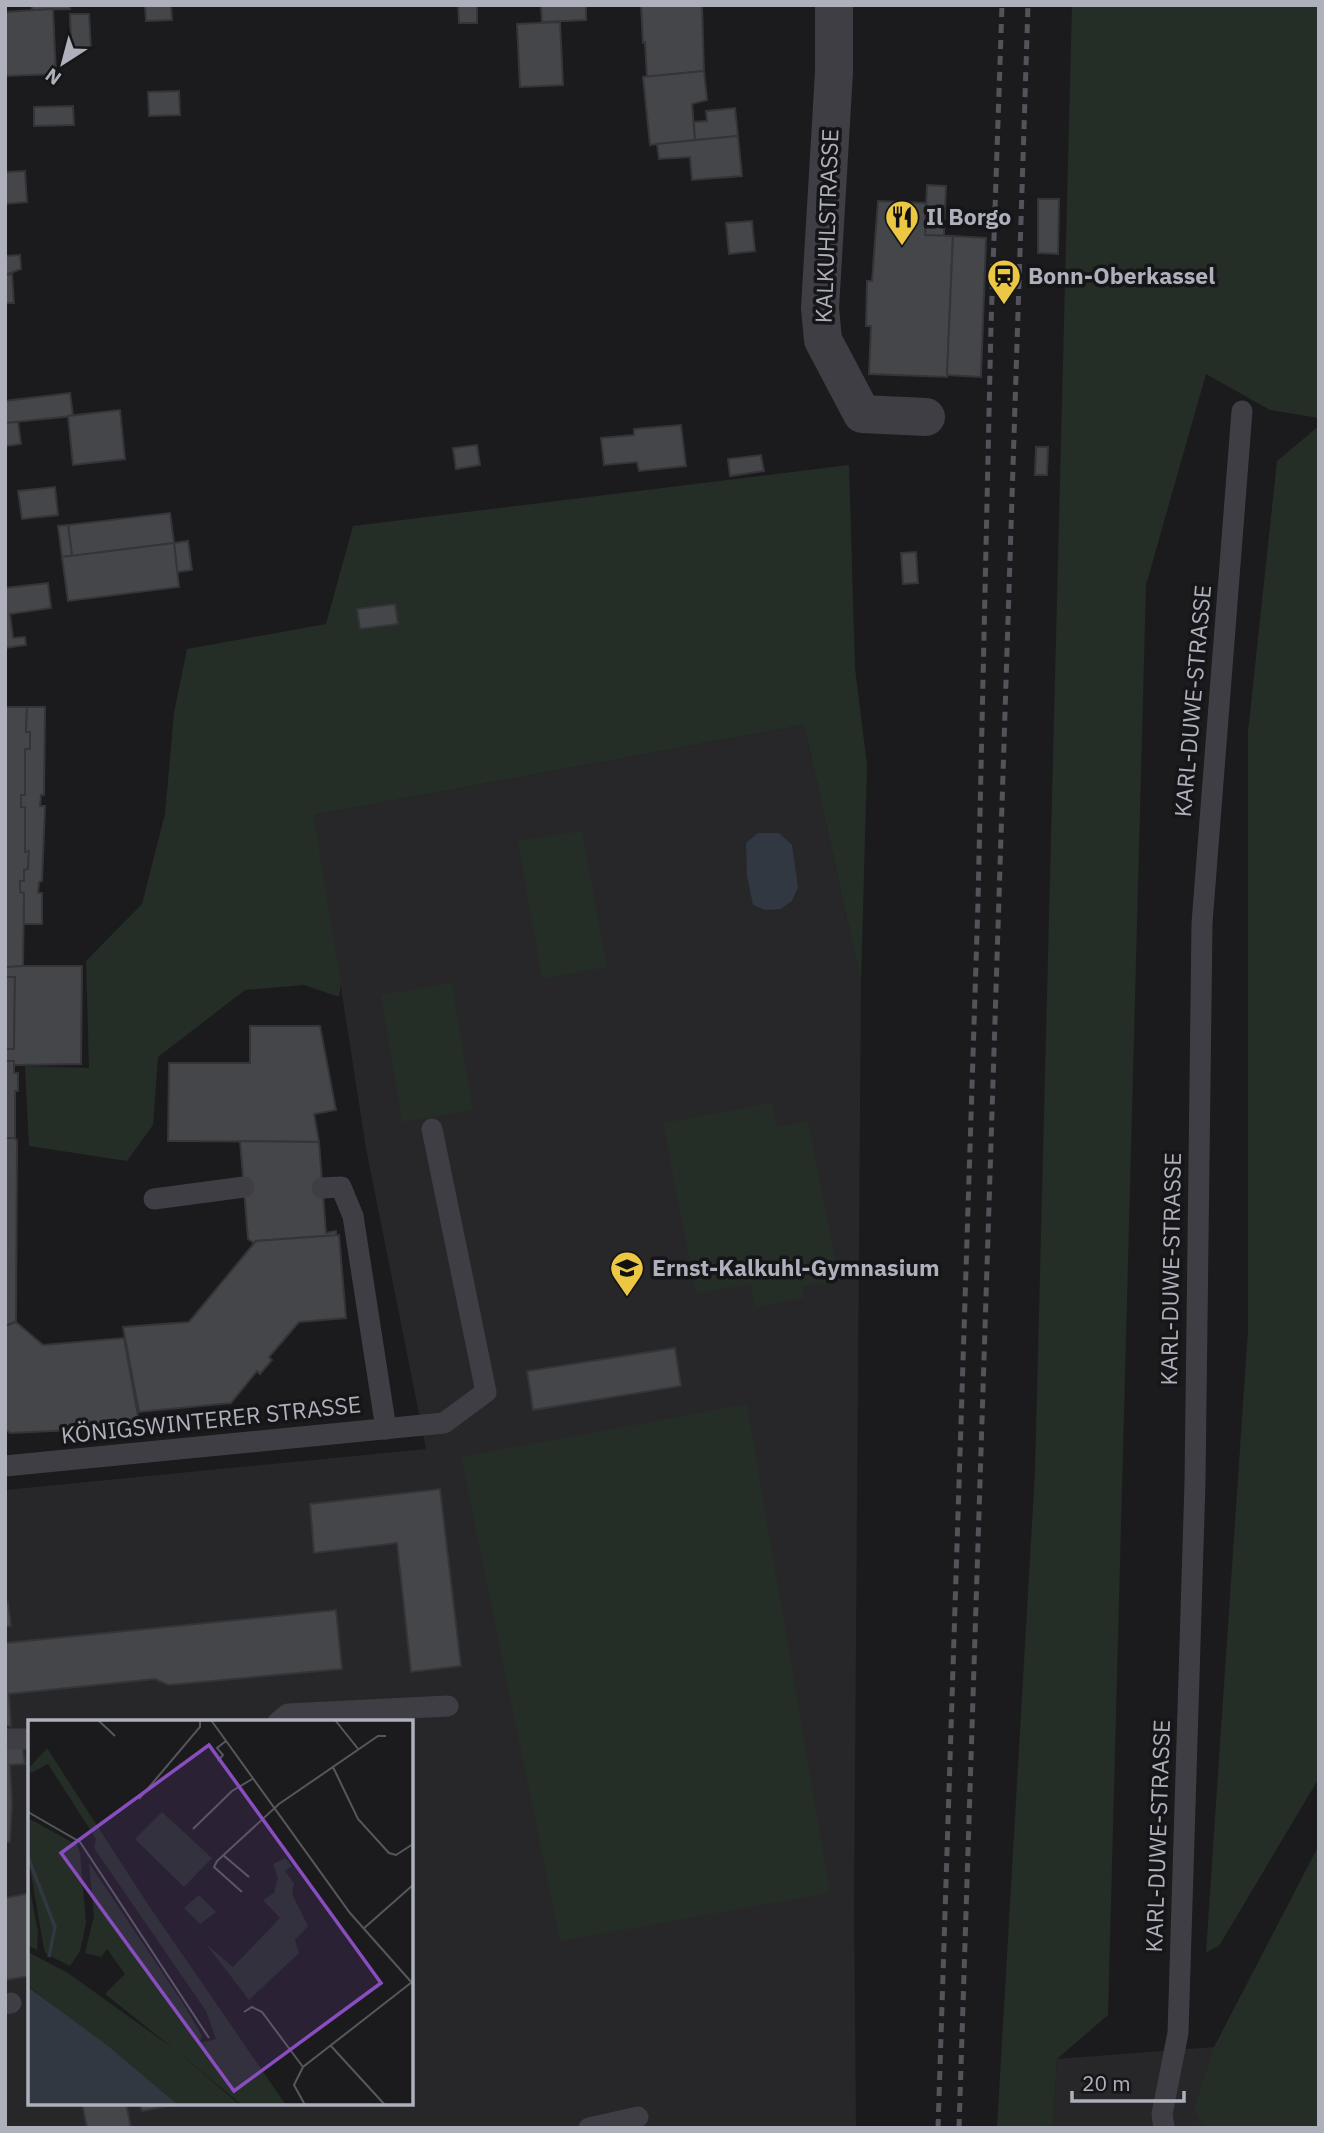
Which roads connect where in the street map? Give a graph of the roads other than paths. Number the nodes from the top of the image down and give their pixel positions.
1 (834, 5) edge
2 (1242, 411) dead end
3 (926, 417) dead end
4 (432, 1129) dead end
5 (244, 1187) dead end
6 (322, 1188) dead end
7 (154, 1199) dead end
8 (386, 1429) junction
9 (5, 1466) edge
10 (448, 1706) dead end
11 (280, 1720) edge
12 (28, 1738) edge
13 (5, 1739) edge
14 (638, 2117) dead end
15 (589, 2128) edge
16 (1164, 2128) edge

1 - 3 street, KALKUHLSTRASSE
2 - 16 lane, KARL-DUWE-STRASSE
4 - 8 lane, KÖNIGSWINTERER STRASSE
5 - 7 lane
6 - 8 lane
8 - 9 lane, KÖNIGSWINTERER STRASSE
10 - 11 lane
12 - 13 lane
14 - 15 lane

